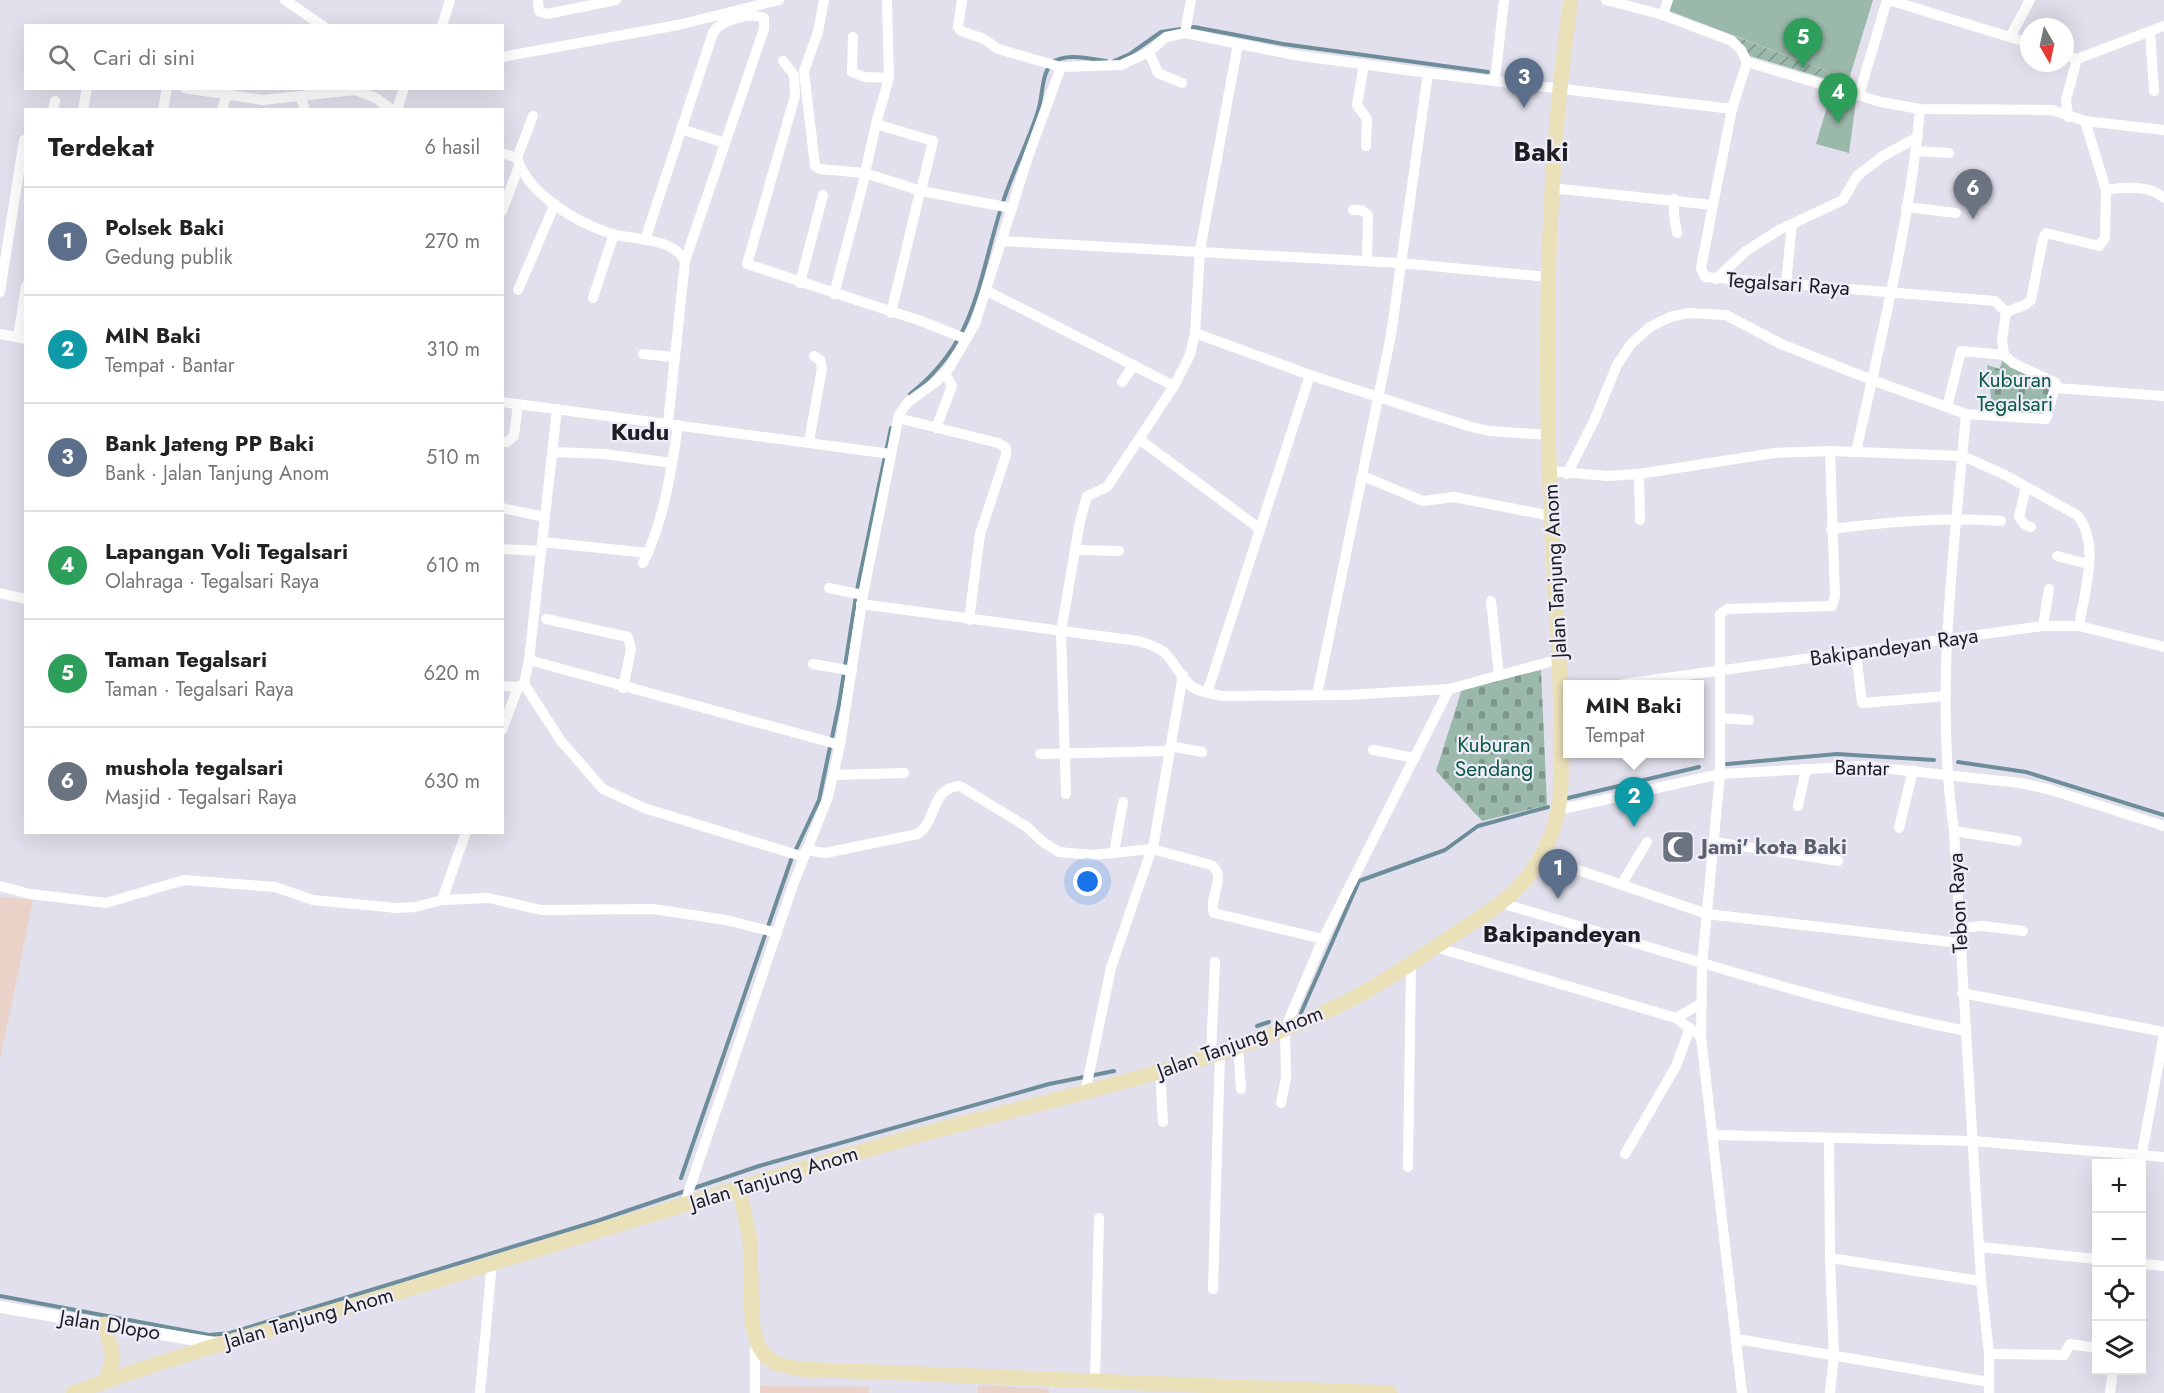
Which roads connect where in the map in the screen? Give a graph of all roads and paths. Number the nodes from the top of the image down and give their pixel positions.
1 (285, 0) edge
2 (450, 0) edge
3 (538, 0) edge
4 (616, 0) edge
5 (779, 0) edge
6 (824, 0) edge
7 (887, 0) edge
8 (962, 0) edge
9 (1191, 0) edge
10 (1504, 0) edge
11 (1571, 0) edge
12 (1606, 0) edge
13 (1668, 0) edge
14 (1888, 0) edge
15 (2030, 0) edge
16 (1663, 15) junction
17 (320, 24) edge
18 (443, 24) edge
19 (2164, 26) edge
20 (1186, 30) junction
21 (2150, 31) junction
22 (853, 37) dead end
23 (2010, 37) junction
24 (2020, 40) edge
25 (1238, 44) junction
26 (1149, 52) junction
27 (504, 57) edge
28 (2074, 58) edge
29 (2077, 59) junction
30 (783, 62) dead end
31 (1746, 62) junction
32 (1364, 64) junction
33 (1053, 66) junction
34 (1428, 73) junction
35 (889, 78) junction
36 (1495, 80) junction
37 (1182, 83) dead end
38 (87, 90) edge
39 (167, 90) edge
40 (194, 90) edge
41 (355, 90) edge
42 (355, 90) edge
43 (403, 90) edge
44 (1558, 90) junction
45 (2154, 91) dead end
46 (1859, 95) junction
47 (225, 96) junction
48 (301, 98) junction
49 (2066, 100) junction
50 (83, 108) edge
51 (163, 108) edge
52 (222, 108) edge
53 (304, 108) edge
54 (389, 108) edge
55 (398, 108) edge
56 (1732, 109) junction
57 (1920, 109) junction
58 (2052, 110) junction
59 (533, 116) dead end
60 (2068, 117) junction
61 (2085, 121) junction
62 (876, 124) junction
63 (681, 129) junction
64 (2164, 130) edge
65 (1918, 137) junction
66 (24, 140) edge
67 (725, 143) junction
68 (1366, 146) dead end
69 (1916, 152) junction
70 (1949, 153) dead end
71 (504, 154) edge
72 (518, 162) junction
73 (865, 177) junction
74 (1551, 188) junction
75 (2106, 190) junction
76 (920, 193) junction
77 (823, 195) dead end
78 (2164, 198) edge
79 (1674, 199) junction
80 (555, 204) junction
81 (504, 205) edge
82 (1713, 205) junction
83 (1005, 207) junction
84 (1906, 207) junction
85 (1353, 210) dead end
86 (1956, 213) dead end
87 (1791, 224) junction
88 (1677, 233) dead end
89 (614, 234) junction
90 (645, 240) junction
91 (1001, 241) junction
92 (1200, 250) junction
93 (685, 261) junction
94 (1367, 261) junction
95 (1400, 263) junction
96 (1548, 277) junction
97 (1716, 279) junction
98 (800, 282) junction
99 (1786, 284) junction
100 (518, 290) dead end
101 (987, 291) junction
102 (0, 292) edge
103 (1891, 293) junction
104 (834, 294) junction
105 (593, 298) dead end
106 (24, 312) edge
107 (891, 312) junction
108 (2006, 312) junction
109 (1195, 333) junction
110 (0, 334) edge
111 (962, 337) junction
112 (22, 338) edge
113 (643, 354) dead end
114 (814, 356) dead end
115 (2004, 356) junction
116 (673, 357) junction
117 (1134, 365) junction
118 (945, 373) junction
119 (1310, 375) junction
120 (1872, 380) junction
121 (1122, 382) dead end
122 (1174, 386) junction
123 (2056, 388) junction
124 (2164, 396) edge
125 (1378, 398) junction
126 (504, 402) edge
127 (518, 404) junction
128 (1947, 406) junction
129 (557, 409) junction
130 (1966, 414) junction
131 (898, 418) junction
132 (673, 424) junction
133 (936, 428) junction
134 (1549, 435) junction
135 (1139, 439) junction
136 (504, 442) edge
137 (809, 442) junction
138 (1830, 451) junction
139 (553, 452) junction
140 (1856, 452) junction
141 (887, 453) junction
142 (1963, 456) junction
143 (672, 463) junction
144 (1550, 471) junction
145 (1567, 474) junction
146 (1639, 474) junction
147 (1363, 476) junction
148 (2026, 487) junction
149 (504, 508) edge
150 (1551, 516) junction
151 (545, 517) junction
152 (1957, 518) junction
153 (1640, 520) dead end
154 (2001, 521) dead end
155 (2031, 526) dead end
156 (1260, 529) junction
157 (1831, 529) junction
158 (541, 547) junction
159 (504, 549) edge
160 (1076, 550) junction
161 (1119, 551) dead end
162 (648, 553) junction
163 (2057, 556) dead end
164 (643, 563) dead end
165 (2088, 564) junction
166 (829, 588) dead end
167 (2049, 589) dead end
168 (0, 594) edge
169 (859, 597) junction
170 (24, 599) edge
171 (1491, 601) dead end
172 (546, 619) dead end
173 (969, 620) junction
174 (2043, 626) junction
175 (2079, 626) junction
176 (1061, 632) junction
177 (1946, 638) junction
178 (2164, 647) edge
179 (1856, 653) junction
180 (1560, 659) junction
181 (529, 660) junction
182 (813, 664) dead end
183 (846, 670) junction
184 (1720, 672) junction
185 (1183, 675) junction
186 (1499, 675) junction
187 (1655, 680) edge
188 (1563, 684) edge
189 (504, 686) edge
190 (521, 686) junction
191 (623, 688) junction
192 (1449, 689) junction
193 (1207, 693) junction
194 (1317, 695) junction
195 (1946, 696) junction
196 (1563, 712) edge
197 (1720, 718) junction
198 (1749, 720) dead end
199 (504, 725) edge
200 (832, 743) junction
201 (1169, 749) junction
202 (1373, 750) dead end
203 (1066, 752) junction
204 (1202, 752) dead end
205 (1040, 754) dead end
206 (1415, 758) junction
207 (1806, 769) junction
208 (1948, 769) junction
209 (1913, 770) junction
210 (1720, 771) junction
211 (904, 773) dead end
212 (833, 775) junction
213 (1066, 794) dead end
214 (1123, 802) dead end
215 (1798, 806) dead end
216 (1558, 810) junction
217 (2164, 826) edge
218 (1899, 828) dead end
219 (1954, 831) junction
220 (465, 834) edge
221 (2017, 841) dead end
222 (1647, 842) dead end
223 (1715, 842) junction
224 (1152, 849) junction
225 (800, 854) junction
226 (1114, 854) junction
227 (1540, 857) junction
228 (1838, 861) dead end
229 (1622, 885) junction
230 (0, 886) edge
231 (442, 900) junction
232 (1500, 903) junction
233 (1707, 914) junction
234 (1959, 928) junction
235 (771, 931) junction
236 (2023, 931) dead end
237 (1323, 939) junction
238 (1960, 943) junction
239 (1435, 947) junction
240 (1215, 962) dead end
241 (1411, 965) junction
242 (1702, 965) junction
243 (1962, 993) junction
244 (1702, 1003) junction
245 (1676, 1018) junction
246 (1690, 1028) junction
247 (1285, 1029) junction
248 (1966, 1031) junction
249 (2164, 1033) edge
250 (1701, 1037) junction
251 (1238, 1046) junction
252 (1215, 1054) junction
253 (1160, 1071) junction
254 (1087, 1083) junction
255 (1241, 1089) dead end
256 (1281, 1103) dead end
257 (1163, 1122) dead end
258 (1712, 1135) junction
259 (1829, 1138) junction
260 (1973, 1141) junction
261 (1625, 1154) dead end
262 (2164, 1157) edge
263 (2140, 1159) edge
264 (1408, 1167) dead end
265 (739, 1188) junction
266 (689, 1193) junction
267 (1098, 1218) dead end
268 (1980, 1247) junction
269 (1830, 1258) junction
270 (2092, 1258) edge
271 (492, 1262) junction
272 (2146, 1264) edge
273 (2164, 1266) edge
274 (1982, 1281) junction
275 (1213, 1289) dead end
276 (0, 1307) edge
277 (105, 1324) junction
278 (755, 1339) junction
279 (1737, 1339) junction
280 (220, 1344) junction
281 (2092, 1347) edge
282 (1989, 1354) junction
283 (1834, 1355) junction
284 (2112, 1375) edge
285 (106, 1381) junction
286 (1095, 1381) junction
287 (1989, 1387) edge
288 (73, 1393) edge
289 (480, 1393) edge
290 (754, 1393) edge
291 (1390, 1393) edge
292 (1742, 1393) edge
293 (1830, 1393) edge
294 (2110, 1393) edge

1 - 17 street
2 - 18 street
3 - 4 street
5 - 27 street
6 - 73 street
7 - 35 street
8 - 33 street
9 - 20 street
10 - 36 street
11 - 44 main road, Jalan Tanjung Anom
12 - 16 street
13 - 16 street
14 - 23 street
14 - 46 street
15 - 23 street
16 - 31 street
19 - 21 street
20 - 25 street
20 - 26 street
21 - 29 street
21 - 45 street
22 - 35 street
23 - 24 street
25 - 32 street
25 - 92 street
26 - 33 street
26 - 37 street
28 - 29 street
29 - 49 street
30 - 98 street
31 - 46 street
31 - 56 street
32 - 34 street
32 - 68 street
33 - 83 street
34 - 36 street
34 - 95 street
35 - 62 street
36 - 44 street
38 - 50 street
39 - 51 street
40 - 47 street
41 - 48 street
42 - 54 street
43 - 55 street
44 - 56 street
44 - 74 main road, Jalan Tanjung Anom
46 - 57 street
47 - 48 street
47 - 52 street
48 - 53 street
49 - 58 street
49 - 60 street
56 - 82 street
57 - 58 street
57 - 65 street
58 - 60 street
59 - 72 street
60 - 61 street
61 - 64 street
61 - 75 street
62 - 73 street
62 - 76 street
63 - 67 street
63 - 67 street
63 - 90 street
65 - 69 street
65 - 87 street
66 - 102 street
67 - 93 street
69 - 70 street
69 - 84 street
71 - 72 street
72 - 80 street
72 - 81 street
73 - 76 street
73 - 104 street
74 - 79 street
74 - 96 main road, Jalan Tanjung Anom
75 - 78 street
75 - 108 street
76 - 83 street
76 - 107 street
77 - 98 street
79 - 82 street
79 - 88 street
80 - 89 street
80 - 100 street
82 - 97 street, Tegalsari Raya
83 - 91 street
84 - 86 street
84 - 103 street
85 - 94 street
87 - 97 street
87 - 99 street
89 - 90 street
89 - 105 street
90 - 93 street
91 - 92 street
91 - 101 street
92 - 94 street
92 - 109 street
93 - 116 street
94 - 95 street
95 - 96 street
95 - 125 street
96 - 134 main road, Jalan Tanjung Anom
97 - 99 street, Tegalsari Raya
98 - 104 street
99 - 103 street, Tegalsari Raya
101 - 111 street
101 - 117 street
103 - 108 street, Tegalsari Raya
103 - 120 street
104 - 107 street
106 - 112 street
107 - 111 street
108 - 115 street
109 - 119 street
109 - 122 street
110 - 112 street
111 - 118 street
113 - 116 street
114 - 137 street
115 - 123 street
115 - 128 street
116 - 132 street
117 - 121 street
117 - 122 street
118 - 131 street
118 - 133 street
119 - 125 street
119 - 156 street
120 - 128 street
120 - 140 street
120 - 145 street
122 - 135 street
123 - 124 street
123 - 130 street
125 - 134 street
125 - 147 street
126 - 127 street
127 - 129 street
127 - 136 street
128 - 130 street
129 - 132 street
129 - 139 street
130 - 142 street, Tebon Raya
131 - 133 street
131 - 141 street
132 - 137 street
132 - 143 street
133 - 173 street
134 - 144 main road, Jalan Tanjung Anom
135 - 156 street
135 - 160 street
137 - 141 street
138 - 140 street
138 - 146 street
138 - 157 street
139 - 143 street
139 - 151 street
140 - 142 street
141 - 169 street
142 - 148 street
142 - 152 street, Tebon Raya
143 - 162 street
144 - 145 street
144 - 150 main road, Jalan Tanjung Anom
145 - 146 street
146 - 153 street
147 - 150 street
147 - 194 street
148 - 155 street
148 - 165 street
149 - 151 street
150 - 180 main road, Jalan Tanjung Anom
151 - 158 street
152 - 154 street
152 - 157 street
152 - 177 street, Tebon Raya
156 - 193 street
157 - 184 street
158 - 159 street
158 - 162 street
158 - 181 street
160 - 161 street
160 - 176 street
162 - 164 street
163 - 165 street
165 - 175 street
166 - 169 street
167 - 174 street
168 - 170 street
169 - 173 street
169 - 183 street
171 - 186 street
172 - 191 street
173 - 176 street
174 - 175 street, Bakipandeyan Raya
174 - 177 street, Bakipandeyan Raya
175 - 178 street, Bakipandeyan Raya
176 - 185 street
176 - 203 street
177 - 179 street, Bakipandeyan Raya
177 - 195 street, Tebon Raya
179 - 184 street, Bakipandeyan Raya
179 - 195 street
180 - 186 street
180 - 188 main road, Jalan Tanjung Anom
181 - 190 street
181 - 191 street
182 - 183 street
183 - 200 street
184 - 187 street, Bakipandeyan Raya
184 - 197 street
185 - 193 street
185 - 201 street
186 - 192 street
189 - 190 street
190 - 199 street
190 - 225 street
191 - 200 street
192 - 194 street
192 - 206 street
193 - 194 street
195 - 208 street, Tebon Raya
196 - 216 main road, Jalan Tanjung Anom
197 - 198 street
197 - 210 street
200 - 212 street
201 - 203 street
201 - 204 street
201 - 224 street
202 - 206 street
203 - 205 street
203 - 213 street
206 - 237 street
207 - 209 street, Bantar
207 - 210 street, Bantar
207 - 215 street
208 - 209 street, Bantar
208 - 217 street, Bantar
208 - 219 street, Tebon Raya
209 - 218 street
210 - 216 street, Bantar
210 - 223 street
211 - 212 street
212 - 225 street
214 - 226 street
216 - 227 main road, Jalan Tanjung Anom
219 - 221 street
219 - 234 street, Tebon Raya
220 - 231 street
222 - 229 street
223 - 228 street
223 - 233 street
224 - 226 street
224 - 237 street
224 - 254 street
225 - 226 street
225 - 235 street
227 - 229 street
227 - 232 main road, Jalan Tanjung Anom
229 - 233 street
230 - 231 street
231 - 235 street
232 - 239 main road, Jalan Tanjung Anom
232 - 242 street
233 - 238 street
233 - 242 street
234 - 236 street
234 - 238 street, Tebon Raya
235 - 266 street
237 - 247 street
238 - 243 street, Tebon Raya
239 - 241 main road, Jalan Tanjung Anom
239 - 245 street
240 - 252 street
241 - 247 main road, Jalan Tanjung Anom
241 - 264 street
242 - 244 street
242 - 248 street
243 - 248 street, Tebon Raya
243 - 249 street
244 - 245 street
244 - 250 street
245 - 246 street
246 - 250 street
246 - 261 street
247 - 251 main road, Jalan Tanjung Anom
247 - 256 street
248 - 260 street, Tebon Raya
249 - 263 street
250 - 258 street
251 - 252 main road, Jalan Tanjung Anom
251 - 255 street
252 - 253 main road, Jalan Tanjung Anom
252 - 275 street
253 - 254 main road, Jalan Tanjung Anom
253 - 257 street
254 - 265 main road, Jalan Tanjung Anom
258 - 259 street
258 - 279 street
259 - 260 street
259 - 269 street
260 - 263 street
260 - 268 street, Tebon Raya
262 - 263 street
265 - 266 main road, Jalan Tanjung Anom
265 - 278 main road
266 - 271 main road, Jalan Tanjung Anom
267 - 286 street
268 - 270 street
268 - 274 street, Tebon Raya
269 - 274 street
269 - 283 street
271 - 280 main road, Jalan Tanjung Anom
271 - 289 street
272 - 273 street
274 - 282 street, Tebon Raya
276 - 277 street, Jalan Dlopo
277 - 280 street, Jalan Dlopo
277 - 285 main road
278 - 286 main road
278 - 290 street
279 - 283 street
279 - 292 street
280 - 285 main road, Jalan Tanjung Anom
281 - 282 street
282 - 287 street, Tebon Raya
283 - 287 street
283 - 293 street
284 - 294 street
285 - 288 main road, Jalan Tanjung Anom
286 - 291 main road

